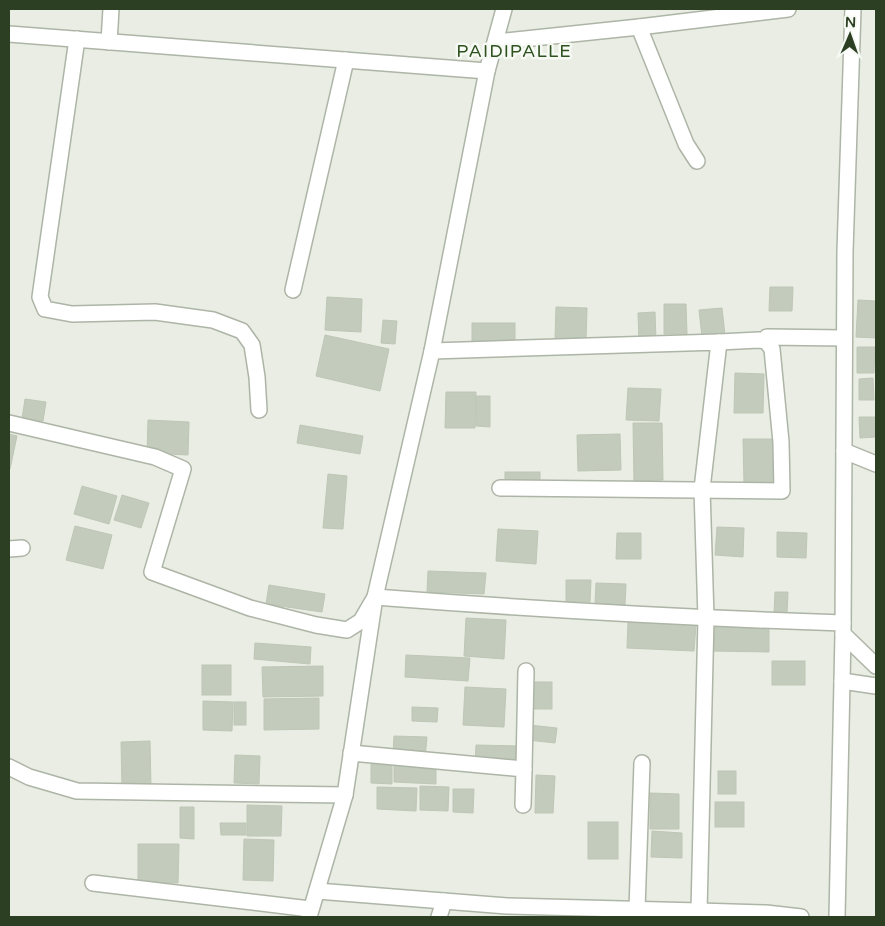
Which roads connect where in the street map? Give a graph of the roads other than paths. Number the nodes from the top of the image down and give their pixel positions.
1 (111, 9) edge
2 (504, 9) edge
3 (788, 9) edge
4 (853, 9) edge
5 (639, 27) junction
6 (9, 34) edge
7 (76, 39) junction
8 (109, 42) junction
9 (496, 42) junction
10 (346, 60) junction
11 (487, 71) junction
12 (697, 161) dead end
13 (293, 290) dead end
14 (844, 338) junction
15 (766, 341) junction
16 (719, 342) junction
17 (432, 352) junction
18 (259, 410) dead end
19 (9, 423) edge
20 (844, 451) junction
21 (876, 464) edge
22 (500, 488) dead end
23 (702, 489) junction
24 (375, 597) junction
25 (706, 618) junction
26 (843, 628) junction
27 (876, 666) edge
28 (526, 672) dead end
29 (842, 680) junction
30 (876, 686) edge
31 (351, 753) junction
32 (642, 763) dead end
33 (9, 767) edge
34 (524, 769) junction
35 (345, 795) junction
36 (522, 805) dead end
37 (93, 883) dead end
38 (317, 891) junction
39 (444, 901) junction
40 (626, 911) edge
41 (699, 911) junction
42 (505, 912) edge
43 (309, 913) edge
44 (671, 914) edge
45 (440, 917) edge
46 (801, 917) edge
47 (837, 917) edge

1 - 8 street
2 - 9 street
3 - 5 street
4 - 14 street
5 - 9 street
5 - 12 street
6 - 7 street
7 - 8 street
7 - 18 street
8 - 10 street
9 - 11 street
10 - 11 street
10 - 13 street
11 - 17 street
14 - 15 street
14 - 20 street
15 - 16 street
15 - 23 street
16 - 17 street
16 - 23 street
17 - 24 street
19 - 24 street
20 - 21 street
20 - 26 street
22 - 23 street
23 - 25 street
24 - 25 street
24 - 31 street
25 - 26 street
25 - 41 street
26 - 27 street
26 - 29 street
28 - 34 street
29 - 30 street
29 - 47 street
31 - 34 street
31 - 35 street
32 - 40 street
33 - 35 street
34 - 36 street
35 - 38 street
37 - 43 street
38 - 39 street
38 - 43 street
39 - 42 street
39 - 45 street
40 - 42 street
40 - 44 street
41 - 44 street
41 - 46 street

